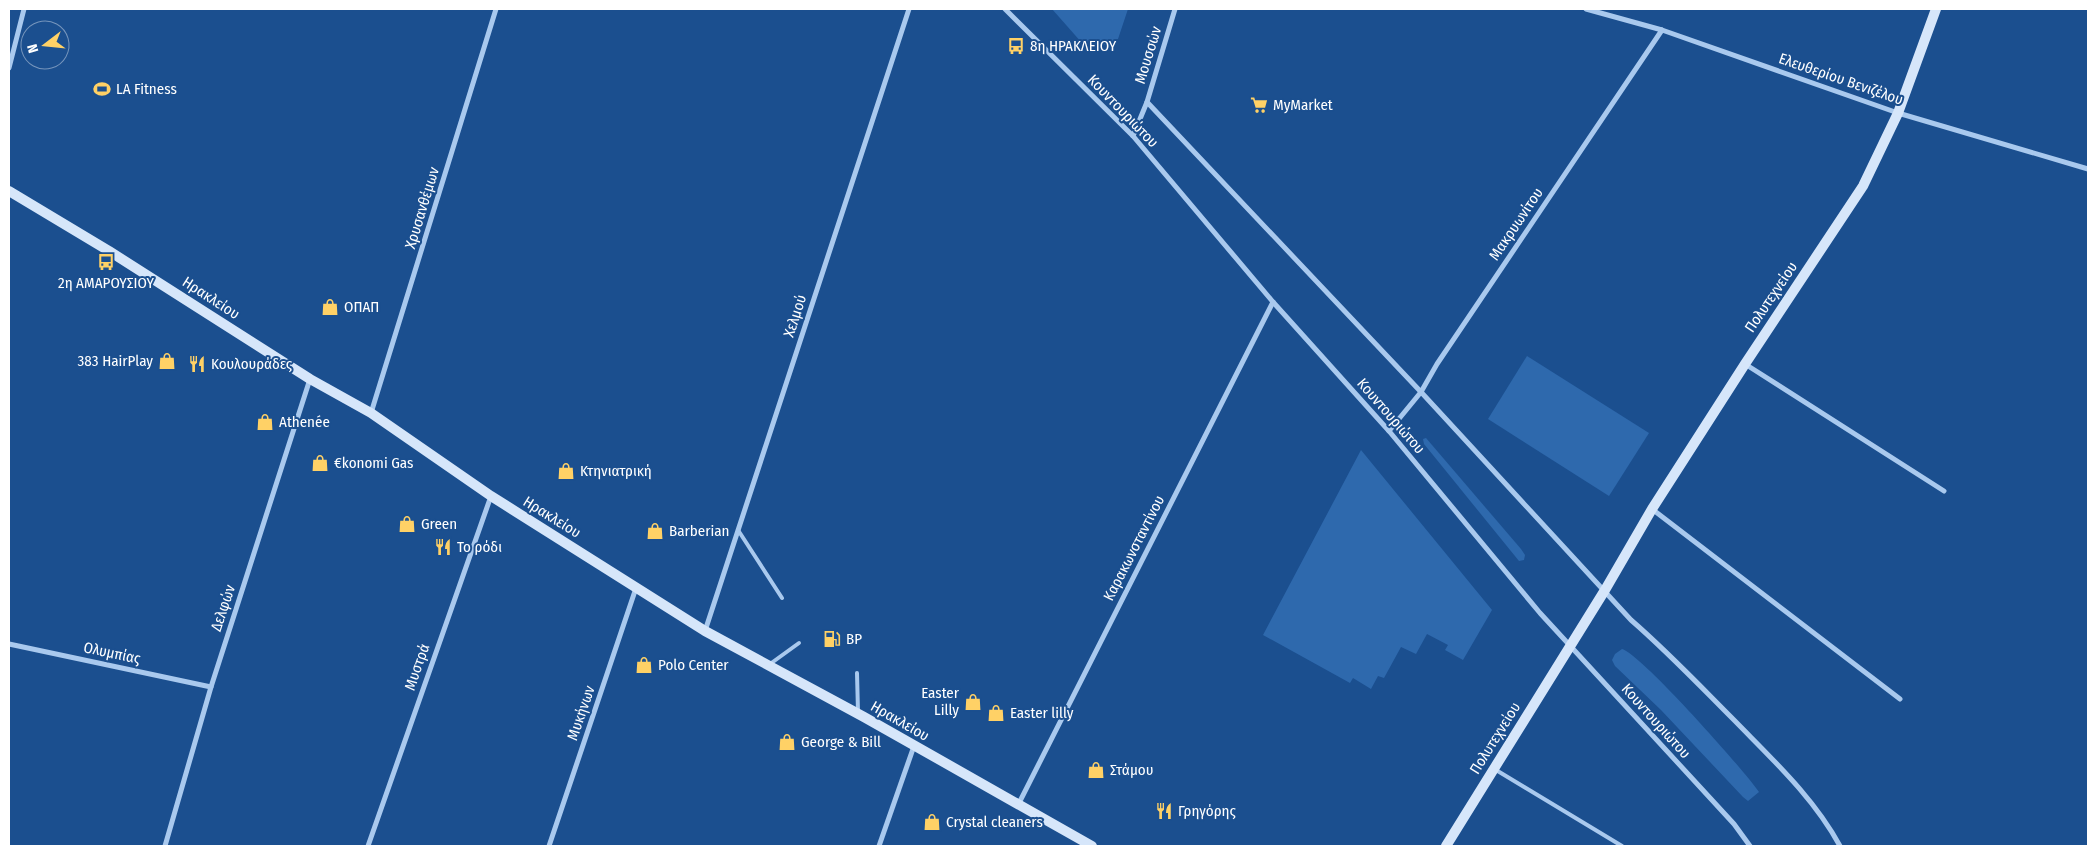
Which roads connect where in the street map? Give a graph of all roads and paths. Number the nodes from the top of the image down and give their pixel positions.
1 (24, 9) edge
2 (496, 9) edge
3 (909, 9) edge
4 (1005, 9) edge
5 (1175, 9) edge
6 (1586, 9) edge
7 (1936, 9) edge
8 (1662, 30) junction
9 (9, 68) edge
10 (1147, 102) junction
11 (1898, 113) junction
12 (1133, 136) junction
13 (2088, 169) edge
14 (9, 191) edge
15 (1273, 302) junction
16 (1745, 364) junction
17 (310, 379) junction
18 (1421, 392) junction
19 (372, 413) junction
20 (1388, 431) junction
21 (1944, 491) dead end
22 (491, 496) junction
23 (1652, 509) junction
24 (738, 530) junction
25 (636, 588) junction
26 (1605, 590) junction
27 (782, 598) dead end
28 (705, 631) junction
29 (798, 643) dead end
30 (9, 644) edge
31 (1570, 646) junction
32 (768, 665) junction
33 (857, 673) dead end
34 (210, 687) junction
35 (1900, 699) dead end
36 (858, 714) junction
37 (914, 746) junction
38 (1494, 769) junction
39 (1018, 805) junction
40 (165, 846) edge
41 (368, 846) edge
42 (549, 846) edge
43 (879, 846) edge
44 (1092, 846) edge
45 (1446, 846) edge
46 (1622, 846) edge
47 (1750, 846) edge
48 (1840, 846) edge

1 - 9 street
2 - 19 street, Χρυσανθέμων
3 - 24 street, Χελμού
4 - 12 street, Κουντουριώτου
5 - 10 street, Μουσσών
6 - 8 street, Ελευθερίου Βενιζέλου
7 - 11 main road, Πολυτεχνείου
8 - 11 street, Ελευθερίου Βενιζέλου
8 - 18 street, Μακρυωνίτου
10 - 12 street, Μουσσών
10 - 18 street, Κουντουριώτου
11 - 13 street, Ελευθερίου Βενιζέλου
11 - 16 main road, Πολυτεχνείου
12 - 15 street, Κουντουριώτου
14 - 17 main road, Ηρακλείου
15 - 20 street, Κουντουριώτου
15 - 39 street, Καρακωνσταντίνου
16 - 21 street
16 - 23 main road, Πολυτεχνείου
17 - 19 main road, Ηρακλείου
17 - 34 street, Δελφών
18 - 20 street, Μακρυωνίτου
18 - 26 street, Κουντουριώτου
19 - 22 main road, Ηρακλείου
20 - 31 street, Κουντουριώτου
22 - 25 main road, Ηρακλείου
22 - 41 street, Μυστρά
23 - 26 main road, Πολυτεχνείου
23 - 35 street
24 - 27 lane
24 - 28 street, Χελμού
25 - 28 main road, Ηρακλείου
25 - 42 street, Μυκήνων
26 - 31 main road, Πολυτεχνείου
26 - 48 street, Κουντουριώτου
28 - 32 main road, Ηρακλείου
29 - 32 lane
30 - 34 street, Ολυμπίας
31 - 38 main road, Πολυτεχνείου
31 - 47 street, Κουντουριώτου
32 - 36 main road, Ηρακλείου
33 - 36 lane
34 - 40 street, Δελφών
36 - 37 main road, Ηρακλείου
37 - 39 main road, Ηρακλείου
37 - 43 street
38 - 45 main road, Πολυτεχνείου
38 - 46 lane
39 - 44 main road, Ηρακλείου

